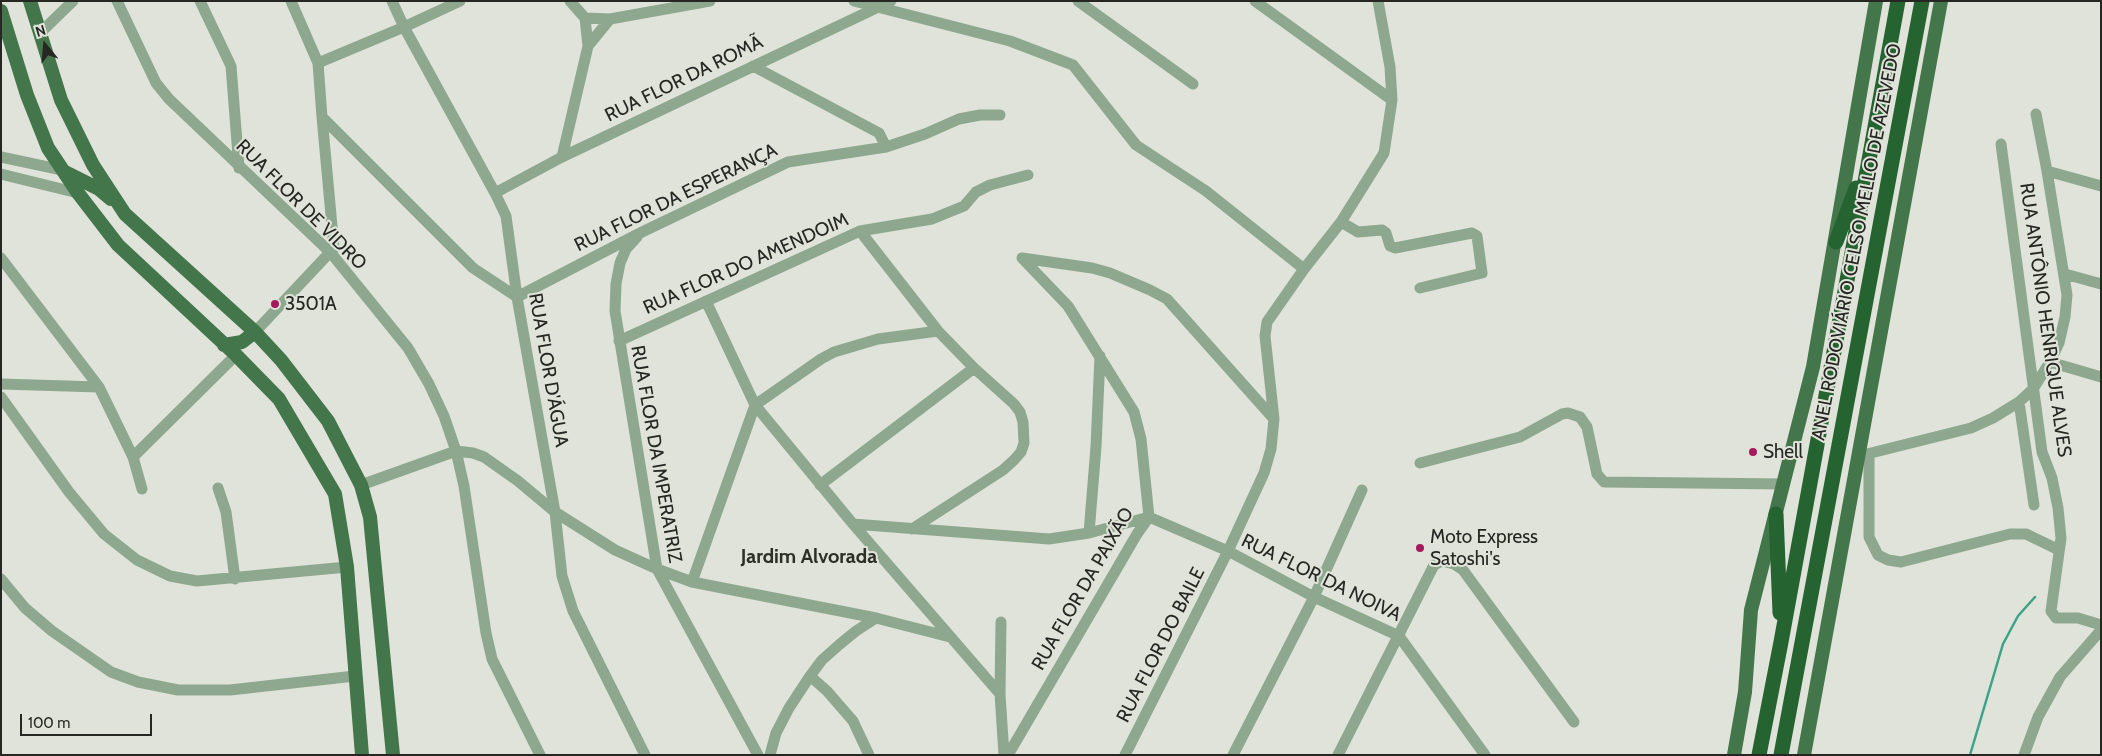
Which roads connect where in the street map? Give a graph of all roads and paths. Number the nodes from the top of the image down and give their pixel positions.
1 (30, 1) edge
2 (73, 1) edge
3 (117, 1) edge
4 (200, 1) edge
5 (291, 1) edge
6 (392, 1) edge
7 (460, 1) edge
8 (570, 1) edge
9 (664, 1) edge
10 (710, 1) edge
11 (854, 1) edge
12 (891, 1) edge
13 (1378, 1) edge
14 (1876, 1) edge
15 (1898, 1) edge
16 (1922, 1) edge
17 (1942, 1) edge
18 (1260, 3) edge
19 (1083, 4) edge
20 (876, 8) junction
21 (1, 11) edge
22 (654, 12) junction
23 (585, 18) junction
24 (610, 19) junction
25 (404, 27) junction
26 (39, 34) junction
27 (588, 46) junction
28 (318, 62) junction
29 (752, 66) junction
30 (1193, 84) dead end
31 (1392, 100) junction
32 (2036, 114) dead end
33 (1000, 115) dead end
34 (322, 118) junction
35 (2002, 144) dead end
36 (1870, 146) junction
37 (886, 147) junction
38 (1, 157) edge
39 (562, 157) junction
40 (239, 168) junction
41 (62, 170) junction
42 (2047, 171) junction
43 (1, 174) edge
44 (1028, 175) dead end
45 (2101, 186) edge
46 (78, 192) junction
47 (495, 193) junction
48 (125, 214) junction
49 (1341, 222) junction
50 (860, 231) junction
51 (642, 232) junction
52 (1836, 242) junction
53 (330, 253) junction
54 (1, 258) edge
55 (1304, 269) junction
56 (2065, 274) junction
57 (2101, 284) edge
58 (1420, 288) dead end
59 (517, 297) junction
60 (706, 301) junction
61 (938, 331) junction
62 (254, 332) junction
63 (619, 341) junction
64 (224, 345) junction
65 (236, 355) junction
66 (1100, 355) junction
67 (2050, 362) junction
68 (974, 368) junction
69 (2101, 377) edge
70 (1, 384) edge
71 (99, 387) junction
72 (2033, 389) junction
73 (1, 397) edge
74 (2019, 402) junction
75 (755, 405) junction
76 (1274, 419) junction
77 (456, 451) junction
78 (1864, 455) junction
79 (133, 457) junction
80 (1420, 463) dead end
81 (1784, 484) junction
82 (361, 485) junction
83 (820, 485) junction
84 (218, 488) dead end
85 (142, 489) dead end
86 (1362, 490) dead end
87 (2034, 505) dead end
88 (554, 512) junction
89 (1776, 514) junction
90 (1149, 517) junction
91 (853, 524) junction
92 (912, 529) junction
93 (1089, 534) junction
94 (2059, 550) junction
95 (1228, 551) junction
96 (347, 567) junction
97 (657, 569) junction
98 (1, 578) edge
99 (235, 579) junction
100 (692, 582) junction
101 (1314, 597) junction
102 (876, 618) junction
103 (1001, 622) dead end
104 (2101, 625) edge
105 (2101, 630) edge
106 (1399, 636) junction
107 (950, 637) junction
108 (1782, 642) junction
109 (355, 676) junction
110 (810, 676) junction
111 (1000, 694) junction
112 (1574, 722) dead end
113 (394, 752) edge
114 (1805, 753) edge
115 (362, 755) edge
116 (540, 755) edge
117 (645, 755) edge
118 (758, 755) edge
119 (770, 755) edge
120 (869, 755) edge
121 (1006, 755) edge
122 (1125, 755) edge
123 (1233, 755) edge
124 (1338, 755) edge
125 (1485, 755) edge
126 (1734, 755) edge
127 (1759, 755) edge
128 (1782, 755) edge
129 (2024, 755) edge

1 - 26 main road
2 - 26 street
3 - 40 street, RUA FLOR DE VIDRO
4 - 40 street
5 - 28 street
6 - 25 street, RUA FLOR D'ÁGUA
7 - 25 street
8 - 23 street
9 - 22 street
10 - 22 street
11 - 20 street
12 - 20 street, RUA FLOR DA ROMÃ
13 - 31 street, RUA FLOR DO BAILE
14 - 52 main road, ANEL RODOVIÁRIO CELSO MELLO DE AZEVEDO
15 - 36 highway, ANEL RODOVIÁRIO CELSO MELLO DE AZEVEDO
16 - 128 highway, ANEL RODOVIÁRIO CELSO MELLO DE AZEVEDO
17 - 78 main road, ANEL RODOVIÁRIO CELSO MELLO DE AZEVEDO
18 - 31 street
19 - 30 street
20 - 29 street, RUA FLOR DA ROMÃ
20 - 55 street
21 - 41 main road
22 - 24 street
23 - 24 street
23 - 27 street
24 - 27 street
25 - 28 street
25 - 47 street, RUA FLOR D'ÁGUA
26 - 48 main road
27 - 39 street
28 - 34 street
29 - 37 street
29 - 39 street, RUA FLOR DA ROMÃ
31 - 49 street, RUA FLOR DO BAILE
32 - 42 street
33 - 37 street, RUA FLOR DA ESPERANÇA
34 - 53 street
34 - 59 street
35 - 72 street, RUA ANTÔNIO HENRIQUE ALVES
36 - 52 highway
36 - 108 highway, ANEL RODOVIÁRIO CELSO MELLO DE AZEVEDO
37 - 51 street, RUA FLOR DA ESPERANÇA
38 - 41 street
39 - 47 street, RUA FLOR DA ROMÃ
40 - 53 street, RUA FLOR DE VIDRO
41 - 46 main road
41 - 48 main road
42 - 45 street
42 - 56 street
43 - 46 street
44 - 50 street, RUA FLOR DO AMENDOIM
46 - 64 main road
47 - 59 street, RUA FLOR D'ÁGUA
48 - 62 main road
49 - 55 street, RUA FLOR DO BAILE
49 - 58 street
50 - 60 street, RUA FLOR DO AMENDOIM
50 - 61 street
51 - 59 street, RUA FLOR DA ESPERANÇA
51 - 63 street, RUA FLOR DA IMPERATRIZ
52 - 81 main road, ANEL RODOVIÁRIO CELSO MELLO DE AZEVEDO
53 - 62 street
53 - 77 street, RUA FLOR DE VIDRO
54 - 71 street
55 - 76 street, RUA FLOR DO BAILE
56 - 57 street
56 - 67 street
59 - 88 street, RUA FLOR D'ÁGUA
60 - 63 street, RUA FLOR DO AMENDOIM
60 - 75 street
61 - 68 street
61 - 75 street
62 - 64 main road
62 - 82 main road
63 - 97 street, RUA FLOR DA IMPERATRIZ
64 - 65 main road
65 - 79 street
65 - 96 main road
66 - 76 street, RUA FLOR DA PAIXÃO
66 - 90 street, RUA FLOR DA PAIXÃO
66 - 93 street
67 - 69 street
67 - 72 street
68 - 83 street
68 - 92 street
70 - 71 street
71 - 79 street
72 - 74 street
72 - 94 street, RUA ANTÔNIO HENRIQUE ALVES
73 - 99 street
74 - 78 street
74 - 87 street, RUA ANTÔNIO HENRIQUE ALVES
75 - 83 street
75 - 100 street
76 - 95 street, RUA FLOR DO BAILE
77 - 82 street
77 - 88 street
77 - 116 street, RUA FLOR DE VIDRO
78 - 94 street
78 - 114 main road, ANEL RODOVIÁRIO CELSO MELLO DE AZEVEDO
79 - 85 street
80 - 81 street
81 - 89 main road, ANEL RODOVIÁRIO CELSO MELLO DE AZEVEDO
82 - 113 main road
83 - 91 street
84 - 99 street
86 - 101 street
88 - 97 street
88 - 117 street, RUA FLOR D'ÁGUA
89 - 108 highway
89 - 126 main road, ANEL RODOVIÁRIO CELSO MELLO DE AZEVEDO
90 - 93 street
90 - 95 street, RUA FLOR DA NOIVA
90 - 121 street, RUA FLOR DA PAIXÃO
91 - 92 street
91 - 107 street
92 - 93 street
94 - 104 street, RUA ANTÔNIO HENRIQUE ALVES
95 - 101 street, RUA FLOR DA NOIVA
95 - 122 street, RUA FLOR DO BAILE
96 - 99 street
96 - 109 main road
97 - 100 street
97 - 118 street, RUA FLOR DA IMPERATRIZ
98 - 109 street
100 - 102 street
101 - 106 street, RUA FLOR DA NOIVA
101 - 123 street
102 - 107 street
102 - 110 street
103 - 111 street
105 - 129 street
106 - 112 street
106 - 124 street
106 - 125 street, RUA FLOR DA NOIVA
107 - 111 street
108 - 127 highway, ANEL RODOVIÁRIO CELSO MELLO DE AZEVEDO
109 - 115 main road
110 - 119 street
110 - 120 street
111 - 121 street

